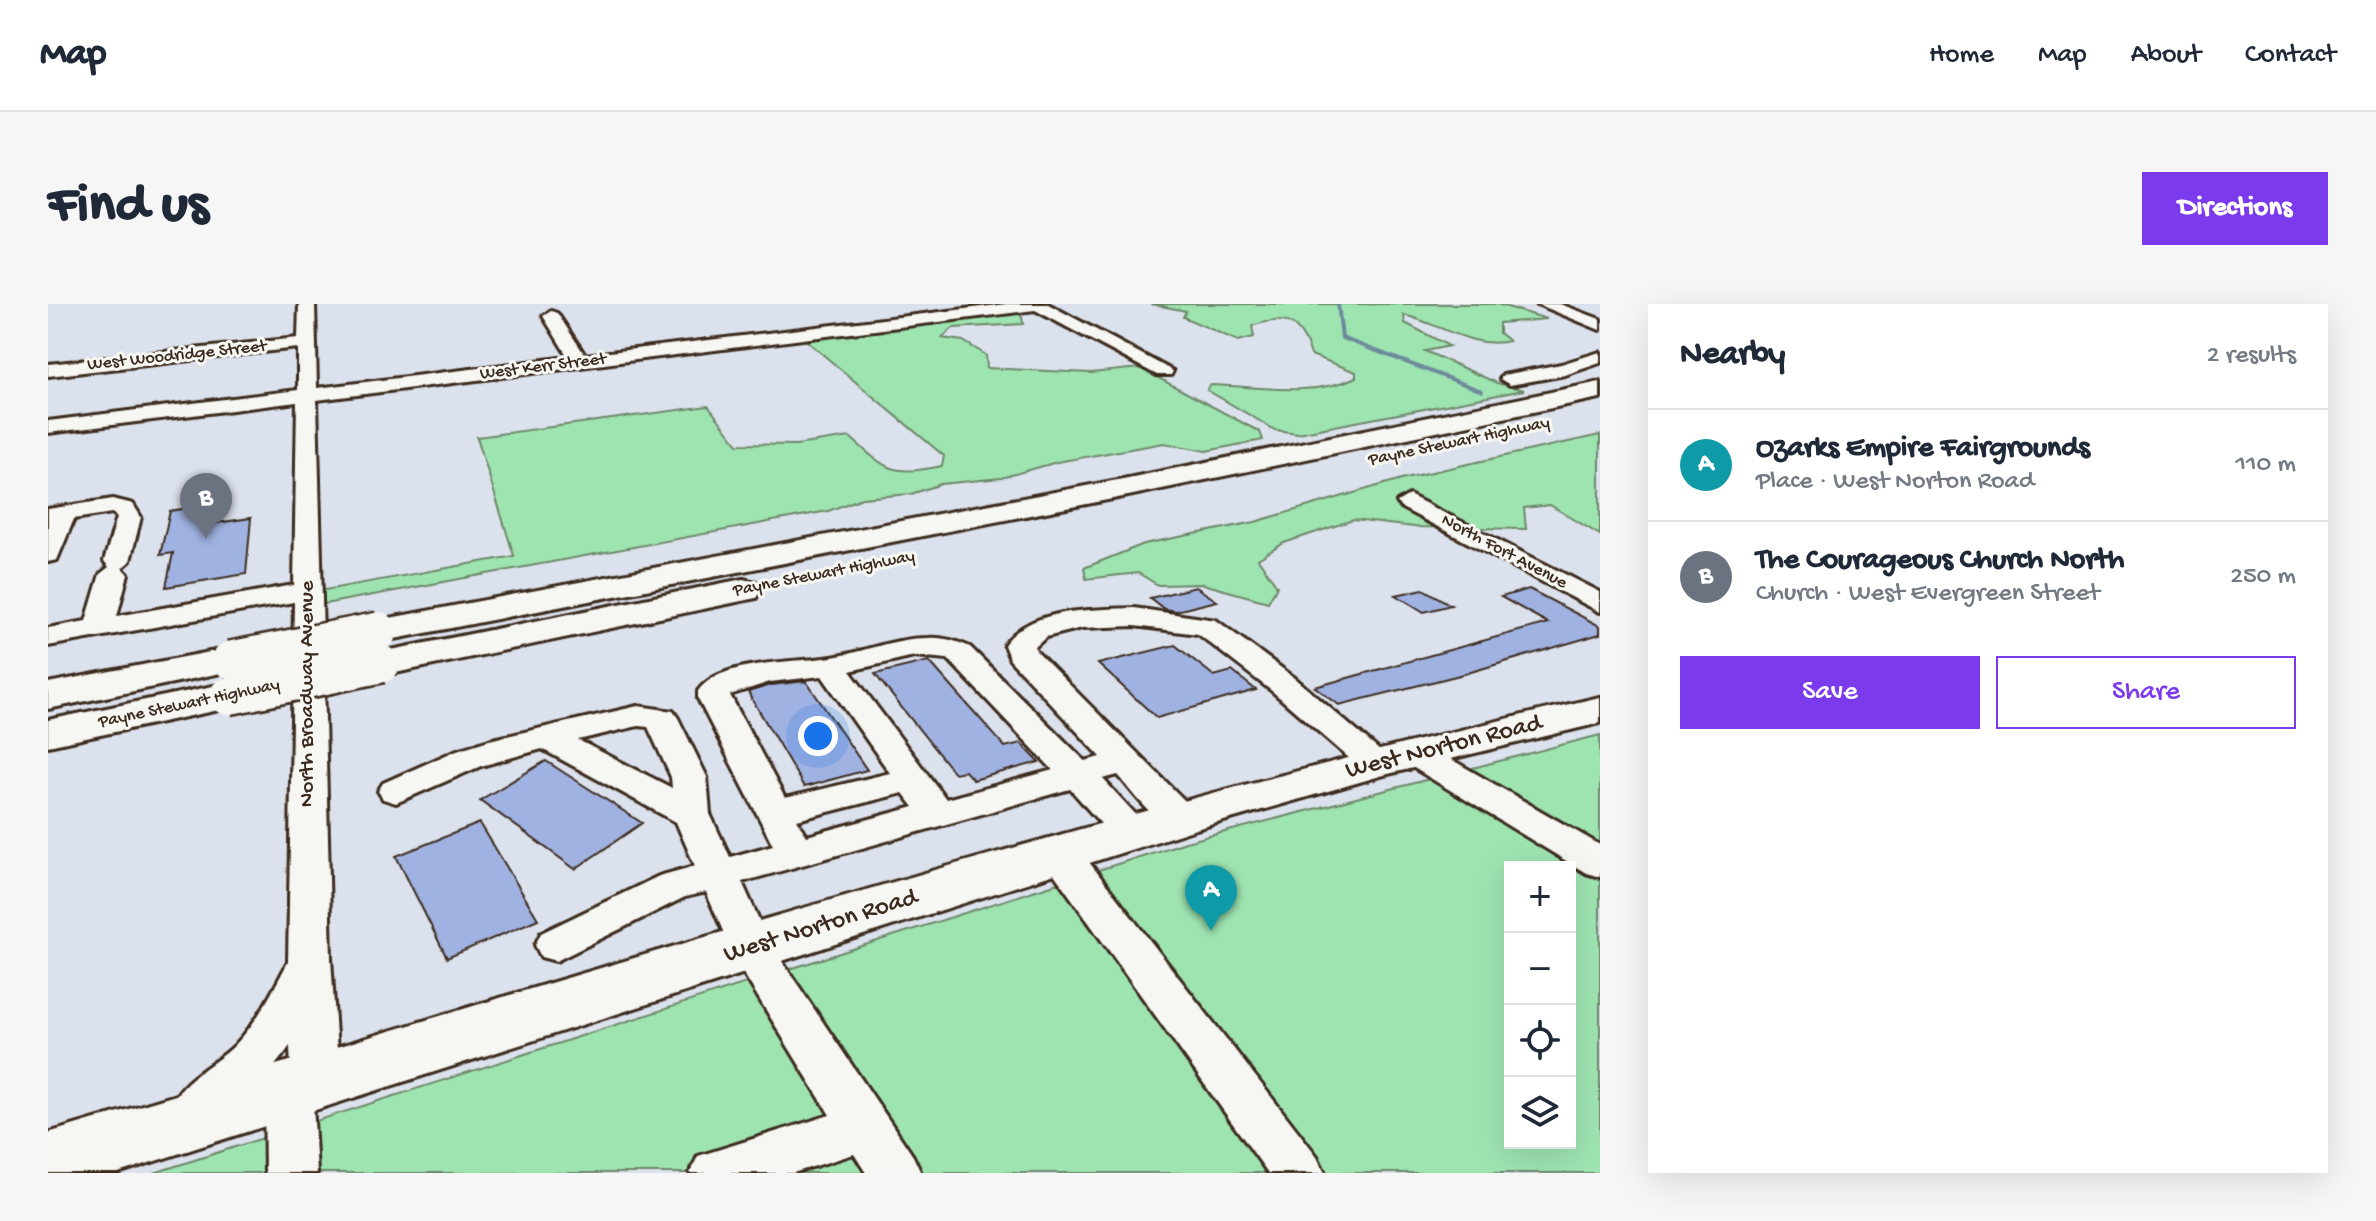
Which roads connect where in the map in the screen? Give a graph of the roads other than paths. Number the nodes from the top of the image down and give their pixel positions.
1 (307, 304) edge
2 (1036, 304) edge
3 (1545, 304) edge
4 (551, 316) dead end
5 (1600, 325) edge
6 (307, 342) junction
7 (1600, 357) edge
8 (580, 362) junction
9 (48, 370) edge
10 (1164, 371) dead end
11 (1600, 380) edge
12 (1600, 390) edge
13 (1513, 393) junction
14 (309, 394) junction
15 (1589, 415) edge
16 (48, 427) edge
17 (1409, 502) dead end
18 (56, 515) edge
19 (48, 554) edge
20 (307, 591) junction
21 (1600, 603) edge
22 (99, 628) junction
23 (48, 637) edge
24 (380, 647) junction
25 (831, 667) junction
26 (230, 678) junction
27 (48, 696) edge
28 (1600, 710) edge
29 (48, 733) edge
30 (545, 737) junction
31 (1396, 758) junction
32 (1124, 762) junction
33 (1078, 775) junction
34 (912, 779) junction
35 (396, 791) dead end
36 (775, 813) junction
37 (937, 813) junction
38 (691, 814) junction
39 (1155, 824) junction
40 (796, 852) junction
41 (1061, 854) junction
42 (1600, 863) edge
43 (719, 874) junction
44 (556, 945) dead end
45 (751, 949) junction
46 (309, 958) junction
47 (302, 1088) junction
48 (866, 1127) junction
49 (125, 1140) junction
50 (48, 1164) edge
51 (291, 1173) edge
52 (716, 1173) edge
53 (895, 1173) edge
54 (1299, 1173) edge

1 - 6 street, North Broadway Avenue
2 - 8 street, West Kerr Street
2 - 10 street
3 - 5 street
4 - 8 street
6 - 9 street, West Woodridge Street
6 - 14 street, North Broadway Avenue
7 - 13 street
8 - 14 street, West Kerr Street
11 - 13 main road
12 - 13 main road, Payne Stewart Highway
13 - 24 main road, Payne Stewart Highway
14 - 16 street, West Kerr Street
14 - 20 street, North Broadway Avenue
15 - 24 main road, Payne Stewart Highway
17 - 21 street, North Fort Avenue
18 - 19 street
18 - 22 street
20 - 22 street
20 - 46 street, North Broadway Avenue
22 - 23 street
24 - 26 main road, Payne Stewart Highway, bridge
25 - 33 street
25 - 34 street
25 - 36 street
26 - 27 main road, Payne Stewart Highway
26 - 29 main road, Payne Stewart Highway
28 - 31 main road, West Norton Road
30 - 35 street
30 - 38 street
30 - 38 street
31 - 32 street
31 - 39 main road, West Norton Road
31 - 42 street
32 - 33 street
32 - 39 street
33 - 37 street
33 - 39 street
34 - 36 street
34 - 37 street
36 - 40 street
37 - 40 street
38 - 43 street
39 - 41 main road, West Norton Road
40 - 43 street
41 - 45 main road, West Norton Road
41 - 54 street
43 - 44 street
43 - 45 street
45 - 47 main road, West Norton Road
45 - 48 street
46 - 47 street, North Broadway Avenue
46 - 49 street
47 - 49 main road, West Norton Road
47 - 51 street, North Broadway Avenue
48 - 52 street
48 - 53 street
49 - 50 main road, West Norton Road

